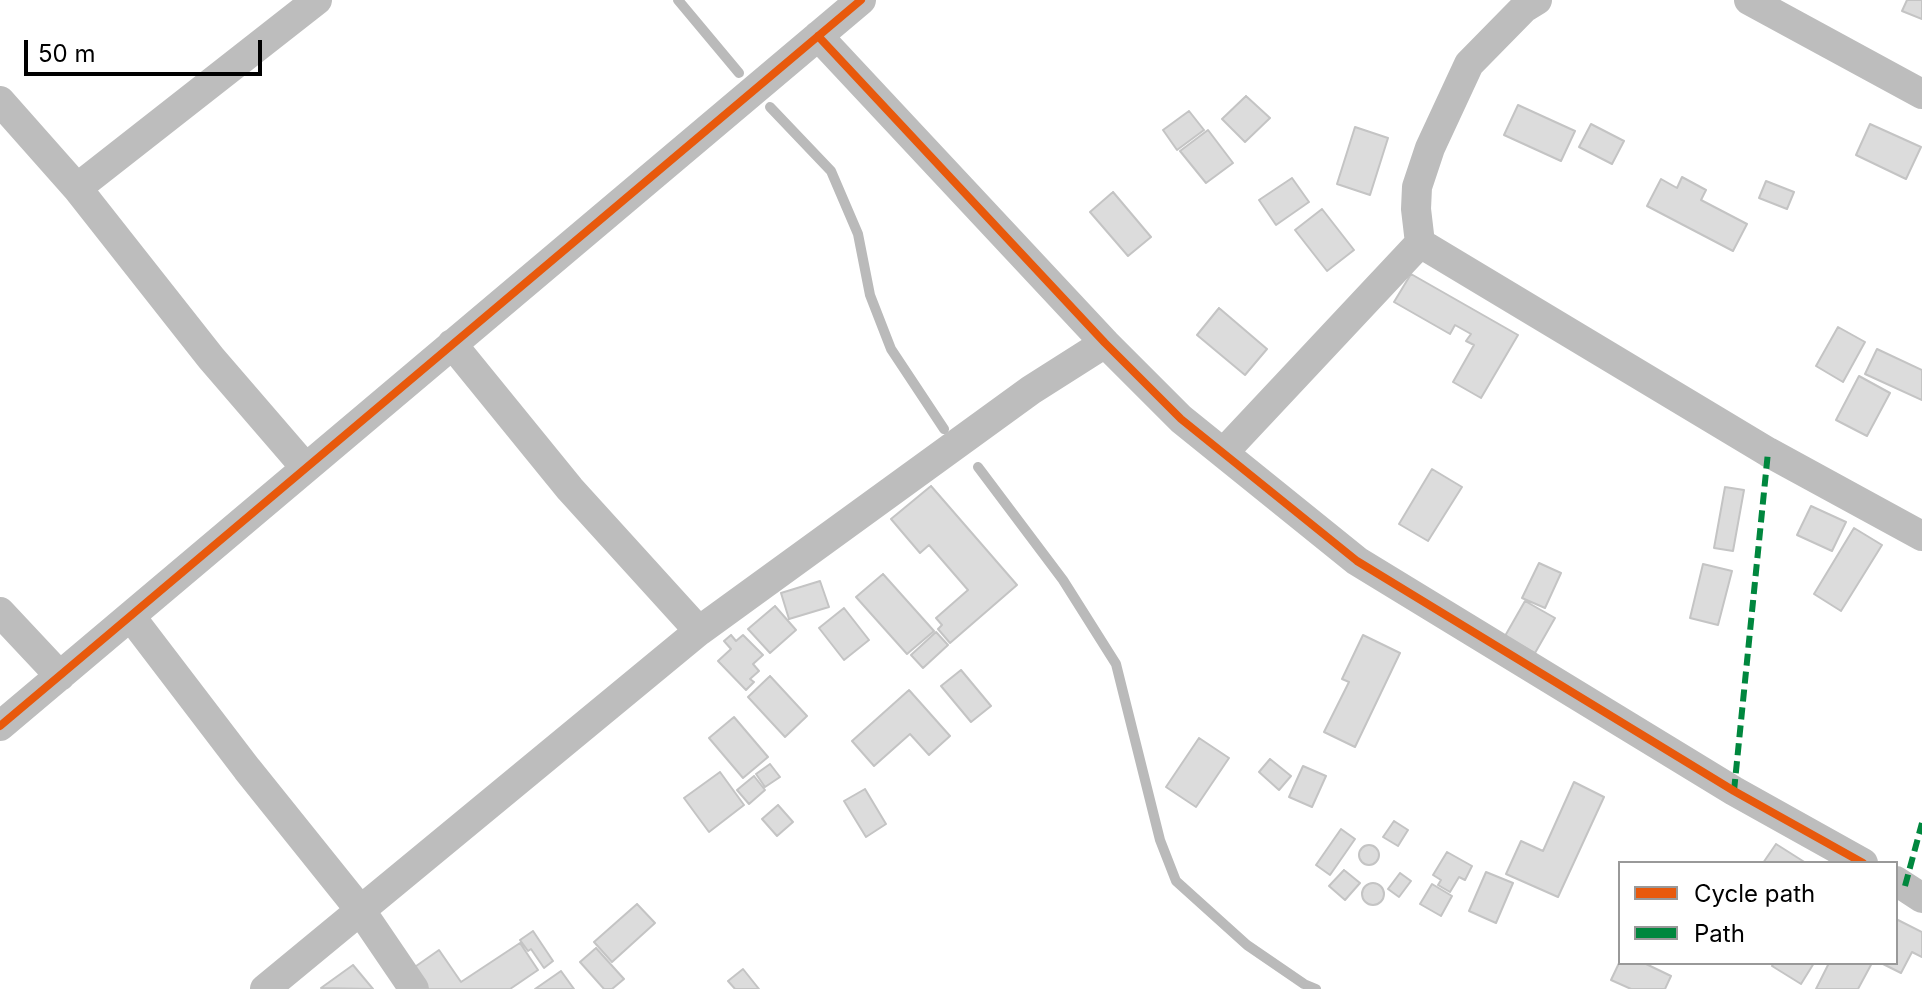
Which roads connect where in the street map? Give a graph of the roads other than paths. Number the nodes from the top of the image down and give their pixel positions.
1 (317, 0) edge
2 (861, 0) edge
3 (1537, 0) edge
4 (1749, 0) edge
5 (818, 36) junction
6 (1922, 94) edge
7 (0, 101) edge
8 (77, 188) junction
9 (1420, 243) junction
10 (1105, 343) junction
11 (452, 344) junction
12 (1224, 452) junction
13 (305, 467) junction
14 (1922, 536) edge
15 (0, 612) edge
16 (131, 617) junction
17 (699, 631) junction
18 (60, 676) junction
19 (0, 726) edge
20 (1859, 861) edge
21 (1898, 882) edge
22 (1922, 898) edge
23 (361, 911) junction
24 (265, 989) edge
25 (414, 989) edge

1 - 8 street
2 - 5 street
3 - 9 street
4 - 6 street
5 - 10 street
5 - 11 street
7 - 8 street
8 - 13 street
9 - 12 street
9 - 14 street
10 - 12 street
10 - 17 street
11 - 13 street
11 - 17 street
12 - 20 street
13 - 16 street
15 - 18 street
16 - 18 street
16 - 23 street
17 - 23 street
18 - 19 street
21 - 22 street
23 - 24 street
23 - 25 street

